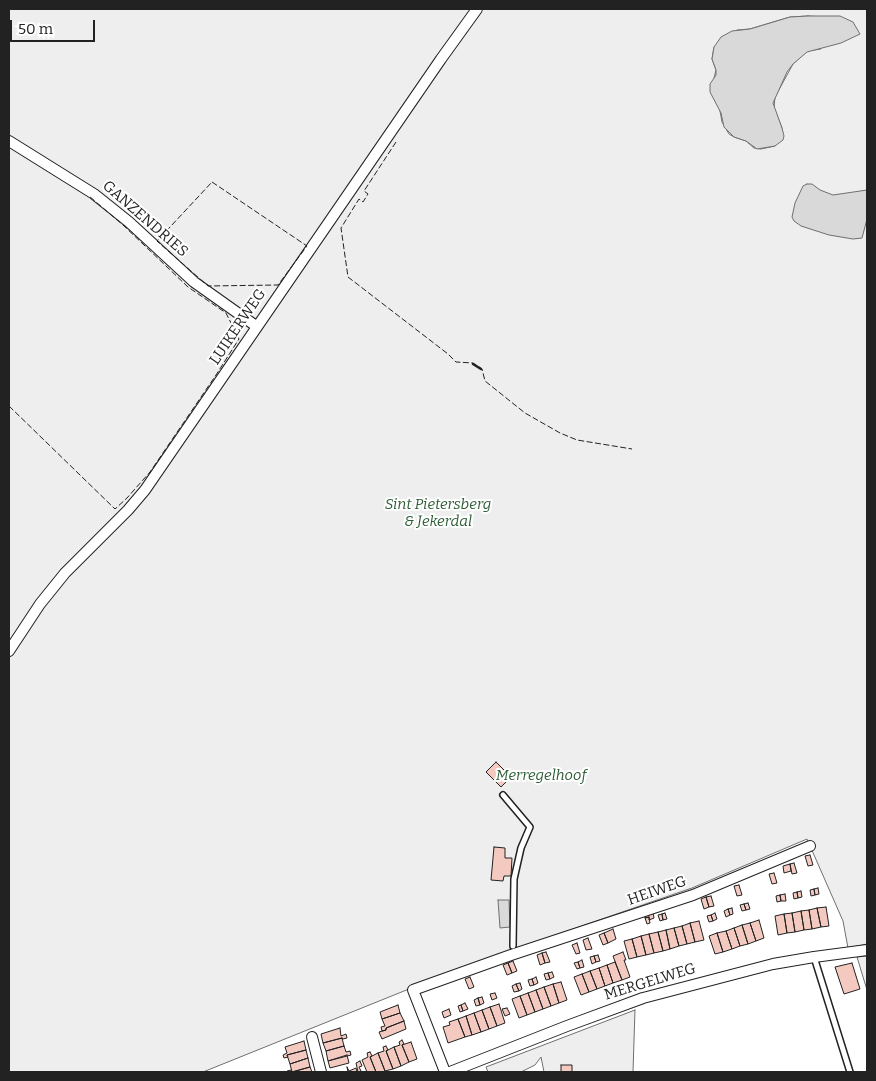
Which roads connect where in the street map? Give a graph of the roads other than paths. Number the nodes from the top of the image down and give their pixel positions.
1 (477, 9) edge
2 (9, 141) edge
3 (256, 326) junction
4 (9, 651) edge
5 (503, 795) dead end
6 (810, 846) dead end
7 (512, 950) junction
8 (867, 950) edge
9 (814, 957) junction
10 (312, 1038) dead end
11 (321, 1072) edge
12 (444, 1072) edge
13 (450, 1072) edge
14 (850, 1072) edge

1 - 3 street, LUIKERWEG
2 - 3 street, GANZENDRIES
3 - 4 street, LUIKERWEG
5 - 7 lane
6 - 7 street, HEIWEG
7 - 12 street, HEIWEG
8 - 9 street, MERGELWEG
9 - 13 street, MERGELWEG
9 - 14 lane
10 - 11 street

